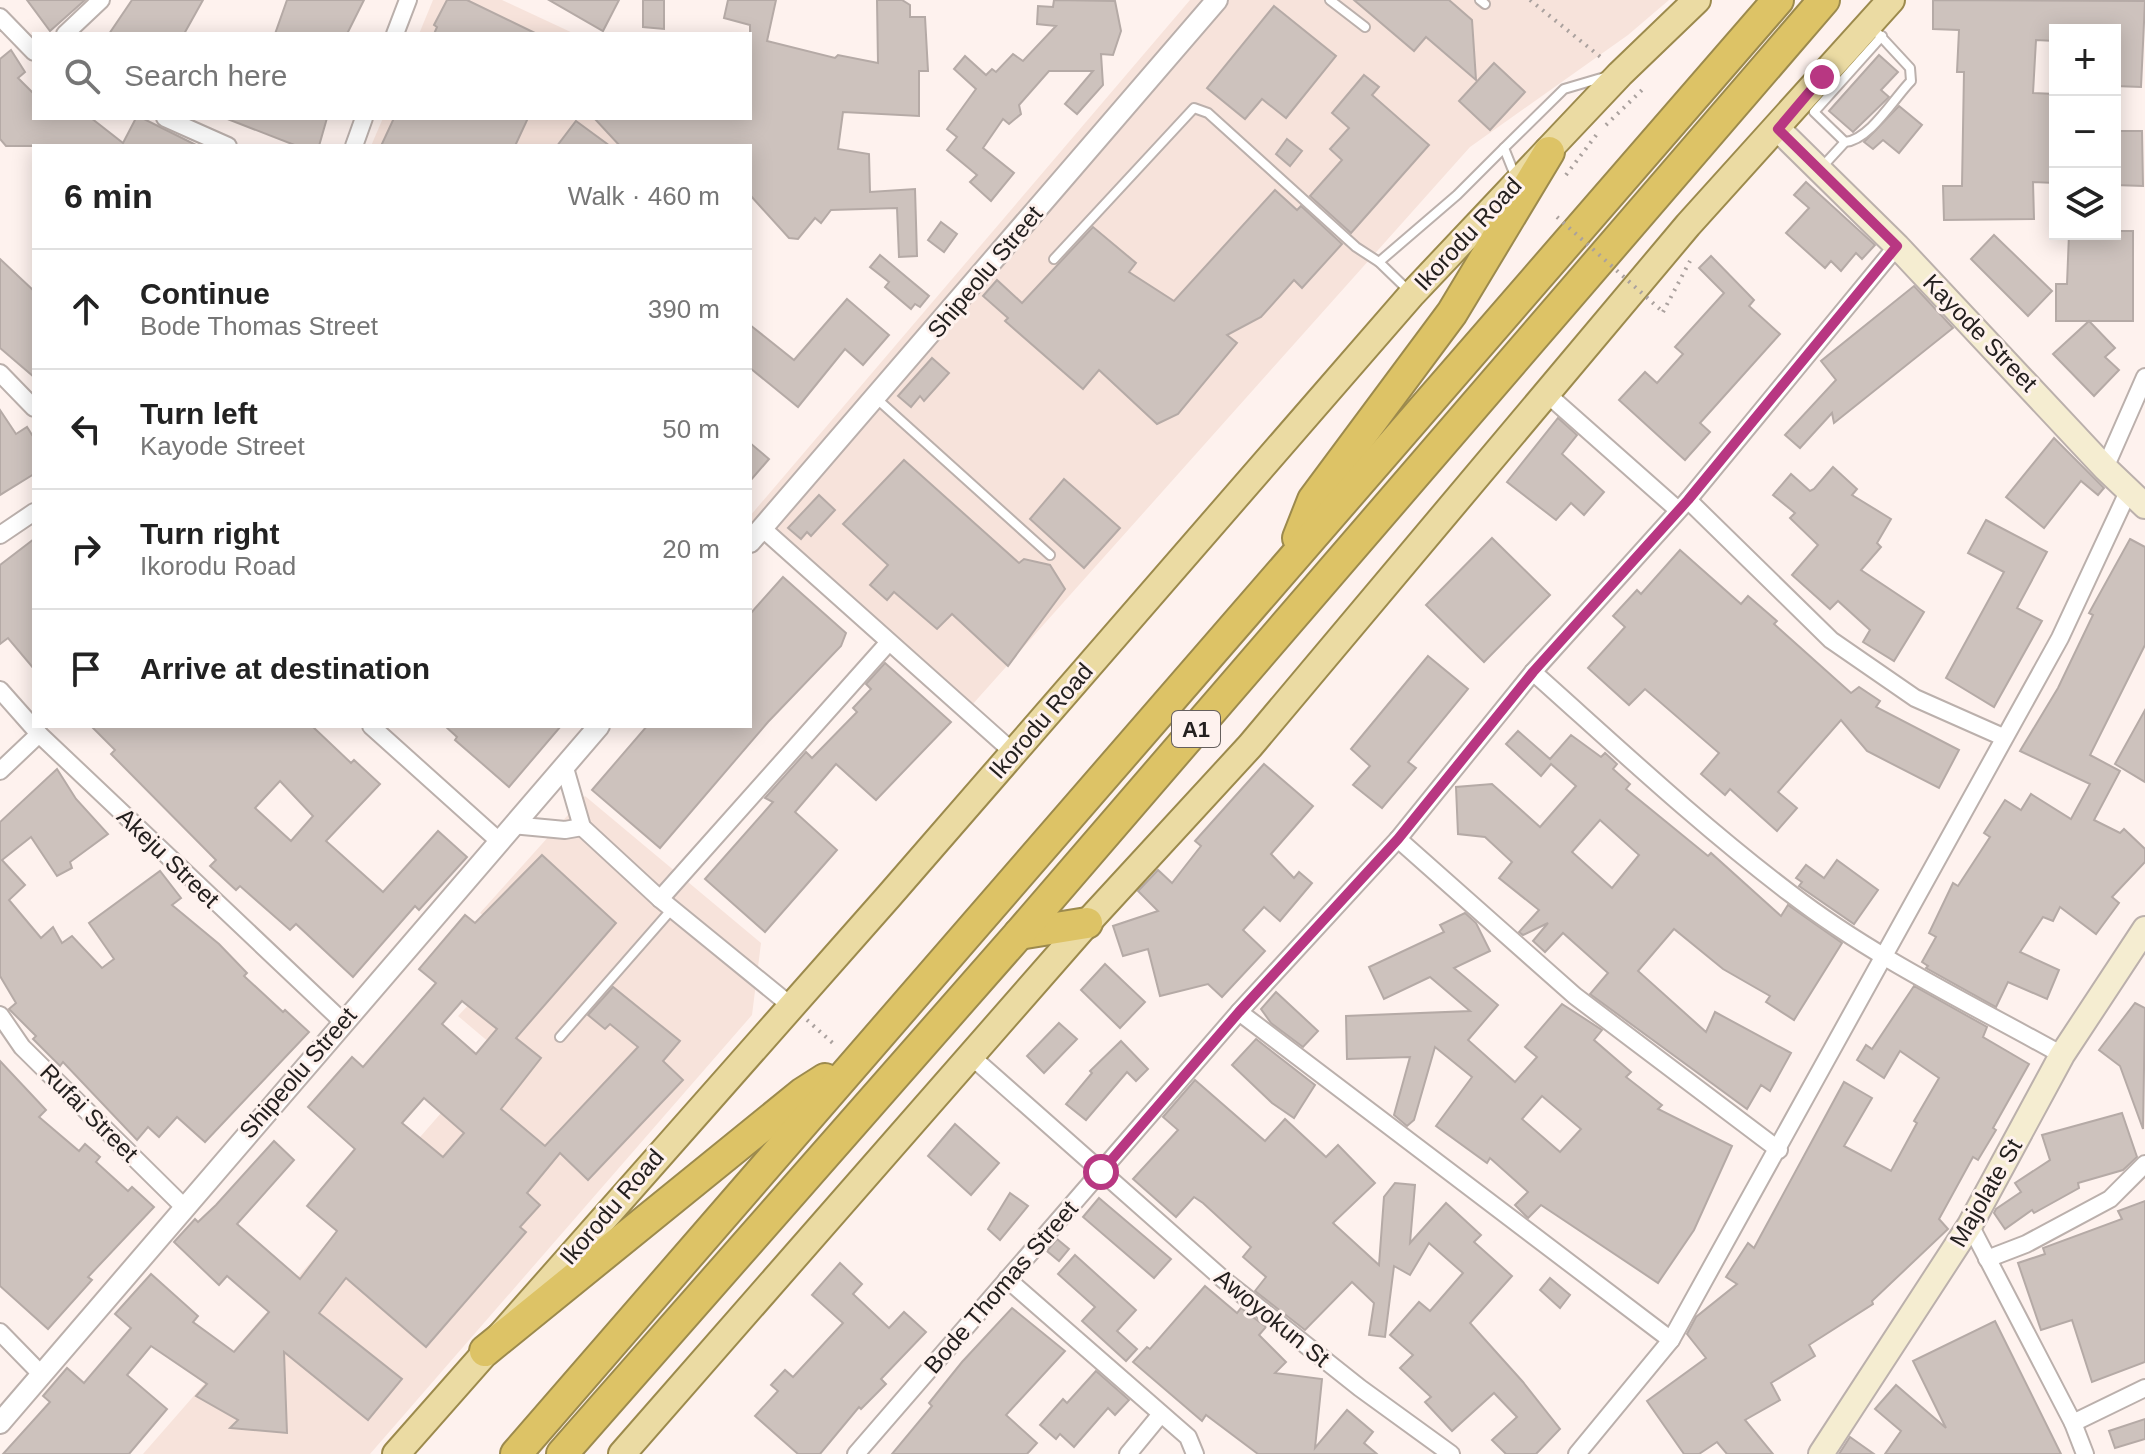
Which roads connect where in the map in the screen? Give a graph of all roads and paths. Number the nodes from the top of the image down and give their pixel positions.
1 (101, 0) edge
2 (408, 0) edge
3 (1217, 0) edge
4 (1330, 0) edge
5 (1530, 0) edge
6 (1778, 0) edge
7 (1824, 0) edge
8 (1891, 0) edge
9 (1686, 3) edge
10 (0, 17) edge
11 (1365, 27) dead end
12 (1876, 30) junction
13 (67, 32) edge
14 (396, 32) edge
15 (32, 50) edge
16 (1620, 74) junction
17 (1642, 90) dead end
18 (169, 120) edge
19 (363, 120) edge
20 (1778, 129) junction
21 (1845, 142) junction
22 (216, 144) edge
23 (355, 144) edge
24 (1504, 148) junction
25 (1549, 152) junction
26 (1819, 171) junction
27 (1517, 181) junction
28 (1558, 187) dead end
29 (1557, 217) dead end
30 (1897, 246) junction
31 (1054, 259) dead end
32 (1690, 260) dead end
33 (1379, 262) junction
34 (1412, 294) junction
35 (0, 373) edge
36 (2145, 377) edge
37 (1547, 394) junction
38 (877, 399) junction
39 (32, 406) edge
40 (2105, 468) junction
41 (2137, 499) edge
42 (1683, 505) junction
43 (32, 513) edge
44 (0, 535) edge
45 (756, 535) edge
46 (1050, 555) dead end
47 (1288, 562) junction
48 (889, 642) junction
49 (1533, 672) junction
50 (0, 690) edge
51 (32, 726) edge
52 (34, 728) edge
53 (374, 728) edge
54 (597, 728) edge
55 (39, 734) junction
56 (2003, 737) junction
57 (1014, 753) junction
58 (565, 768) junction
59 (0, 771) edge
60 (582, 827) junction
61 (506, 833) junction
62 (1398, 839) junction
63 (666, 904) junction
64 (1087, 923) junction
65 (2145, 929) edge
66 (1019, 934) junction
67 (1885, 957) junction
68 (790, 1005) junction
69 (1239, 1012) junction
70 (0, 1015) edge
71 (342, 1021) junction
72 (560, 1037) dead end
73 (2062, 1055) junction
74 (972, 1057) junction
75 (853, 1061) junction
76 (1779, 1150) junction
77 (2145, 1164) edge
78 (1101, 1172) junction
79 (183, 1206) junction
80 (1970, 1225) junction
81 (1987, 1259) junction
82 (1007, 1279) junction
83 (0, 1332) edge
84 (1671, 1340) junction
85 (485, 1351) junction
86 (41, 1374) junction
87 (2145, 1388) edge
88 (1161, 1414) junction
89 (0, 1423) edge
90 (2073, 1423) junction
91 (396, 1454) edge
92 (516, 1454) edge
93 (562, 1454) edge
94 (622, 1454) edge
95 (856, 1454) edge
96 (1128, 1454) edge
97 (1195, 1454) edge
98 (1451, 1454) edge
99 (1577, 1454) edge
100 (1821, 1454) edge
101 (2085, 1454) edge

1 - 13 street
2 - 14 street
3 - 38 street, Shipeolu Street
4 - 11 lane
5 - 16 path
6 - 47 highway, A1
7 - 66 highway, A1
8 - 12 main road
9 - 16 main road, Ikorodu Road
10 - 15 street
12 - 20 main road
12 - 21 lane
12 - 21 lane
16 - 24 lane
16 - 25 main road, Ikorodu Road
17 - 28 path
18 - 22 street
19 - 23 street
20 - 26 main road, Kayode Street
20 - 37 main road
21 - 26 lane
24 - 27 lane
24 - 33 lane
25 - 27 main road, Ikorodu Road
25 - 47 highway
26 - 30 main road, Kayode Street
27 - 34 main road, Ikorodu Road
29 - 32 path, bridge
30 - 40 main road, Kayode Street
30 - 42 street, Bode Thomas Street
31 - 33 lane
33 - 34 lane
34 - 57 main road, Ikorodu Road
35 - 39 street
36 - 40 street
37 - 42 street
37 - 64 main road
38 - 45 street, Shipeolu Street
38 - 46 lane
40 - 41 main road, Kayode Street
41 - 56 street
42 - 49 street, Bode Thomas Street
42 - 56 street
43 - 44 street
45 - 48 street
47 - 75 highway, A1
48 - 57 street
48 - 63 street
49 - 62 street, Bode Thomas Street
49 - 67 street
50 - 51 street, Akeju Street
52 - 55 street, Akeju Street
53 - 61 street
54 - 58 street, Shipeolu Street
55 - 59 street
55 - 71 street, Akeju Street
56 - 67 street
57 - 68 main road, Ikorodu Road
58 - 60 street
58 - 61 street, Shipeolu Street
60 - 61 street
60 - 63 street
61 - 71 street, Shipeolu Street
62 - 69 street, Bode Thomas Street
62 - 76 street
63 - 68 street
63 - 72 lane
64 - 66 highway
64 - 74 main road
65 - 73 main road, Majolate St
66 - 93 highway, A1
67 - 73 street
67 - 76 street
68 - 75 path
68 - 85 main road, Ikorodu Road
69 - 78 street, Bode Thomas Street
69 - 84 street
70 - 79 street, Rufai Street
71 - 79 street, Shipeolu Street
73 - 80 main road, Majolate St
74 - 78 street, Awoyokun St
74 - 94 main road
75 - 85 highway
75 - 92 highway, A1
76 - 84 street
77 - 81 street
78 - 82 street, Bode Thomas Street
78 - 98 street, Awoyokun St
79 - 86 street, Shipeolu Street
80 - 81 street
80 - 100 main road, Majolate St
81 - 90 street
82 - 88 street
82 - 95 street, Bode Thomas Street
83 - 86 street
84 - 99 street
85 - 91 main road, Ikorodu Road
86 - 89 street, Shipeolu Street
87 - 90 street
88 - 96 street
88 - 97 street
90 - 101 street

